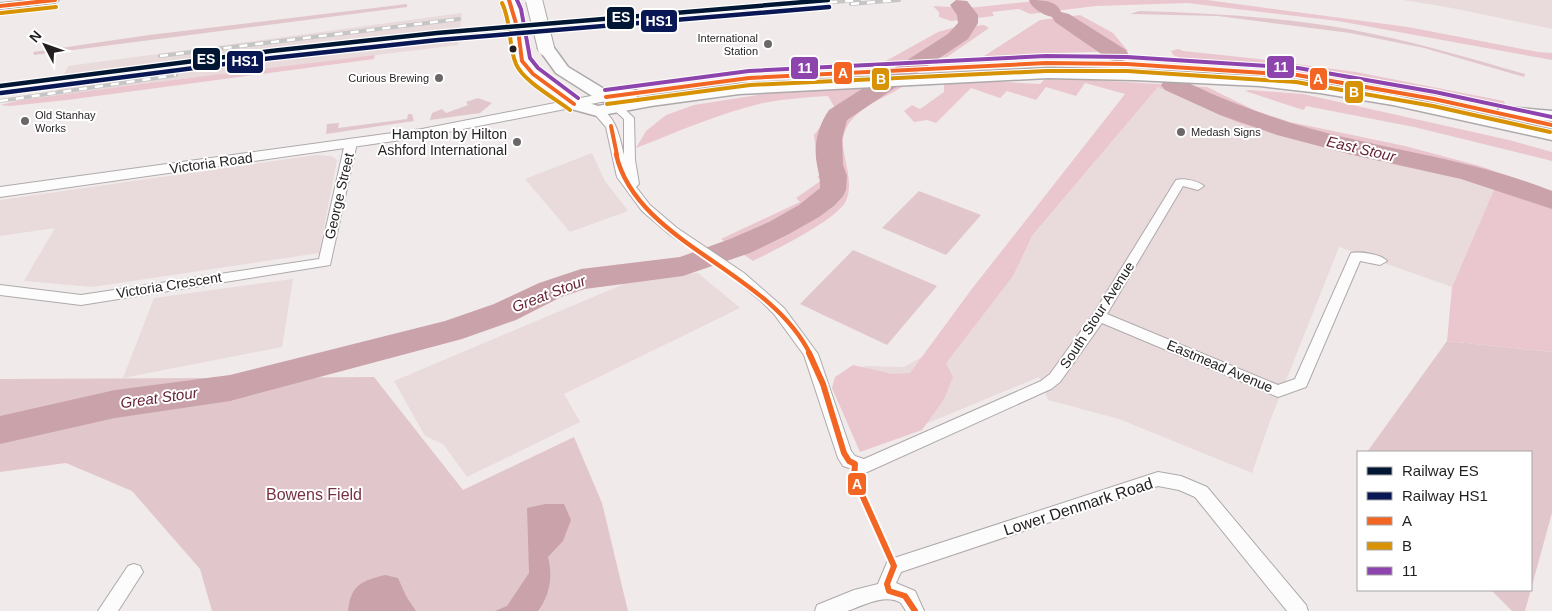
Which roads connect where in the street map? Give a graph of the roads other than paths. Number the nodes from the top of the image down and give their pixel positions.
1 (55, 0) edge
2 (509, 0) edge
3 (534, 0) edge
4 (0, 6) edge
5 (1047, 68) junction
6 (859, 78) junction
7 (1240, 80) junction
8 (574, 104) junction
9 (607, 105) junction
10 (1495, 111) junction
11 (1552, 116) edge
12 (1552, 125) edge
13 (422, 133) junction
14 (1552, 135) edge
15 (351, 144) junction
16 (1552, 147) edge
17 (1198, 186) dead end
18 (0, 192) edge
19 (637, 197) junction
20 (327, 249) joint
21 (1380, 261) dead end
22 (0, 290) edge
23 (1099, 316) junction
24 (134, 572) dead end
25 (889, 591) junction
26 (107, 611) edge
27 (824, 611) edge
28 (915, 611) edge
29 (1299, 611) edge

1 - 4 street
2 - 8 main road, bridge
3 - 9 main road, bridge
5 - 6 main road
5 - 6 main road
5 - 7 main road
5 - 10 main road
6 - 9 main road
7 - 14 main road
7 - 16 main road
8 - 9 main road
8 - 13 street, Victoria Road
9 - 13 street, Victoria Road
9 - 19 street
9 - 19 street
10 - 11 main road
10 - 12 main road
13 - 15 street, Victoria Road
15 - 18 street, Victoria Road
15 - 20 street, George Street
17 - 23 street, South Stour Avenue
19 - 23 street, South Stour Avenue
20 - 22 street, Victoria Crescent
21 - 23 street, Eastmead Avenue
24 - 26 street
25 - 27 street
25 - 28 street
25 - 29 street, Lower Denmark Road

